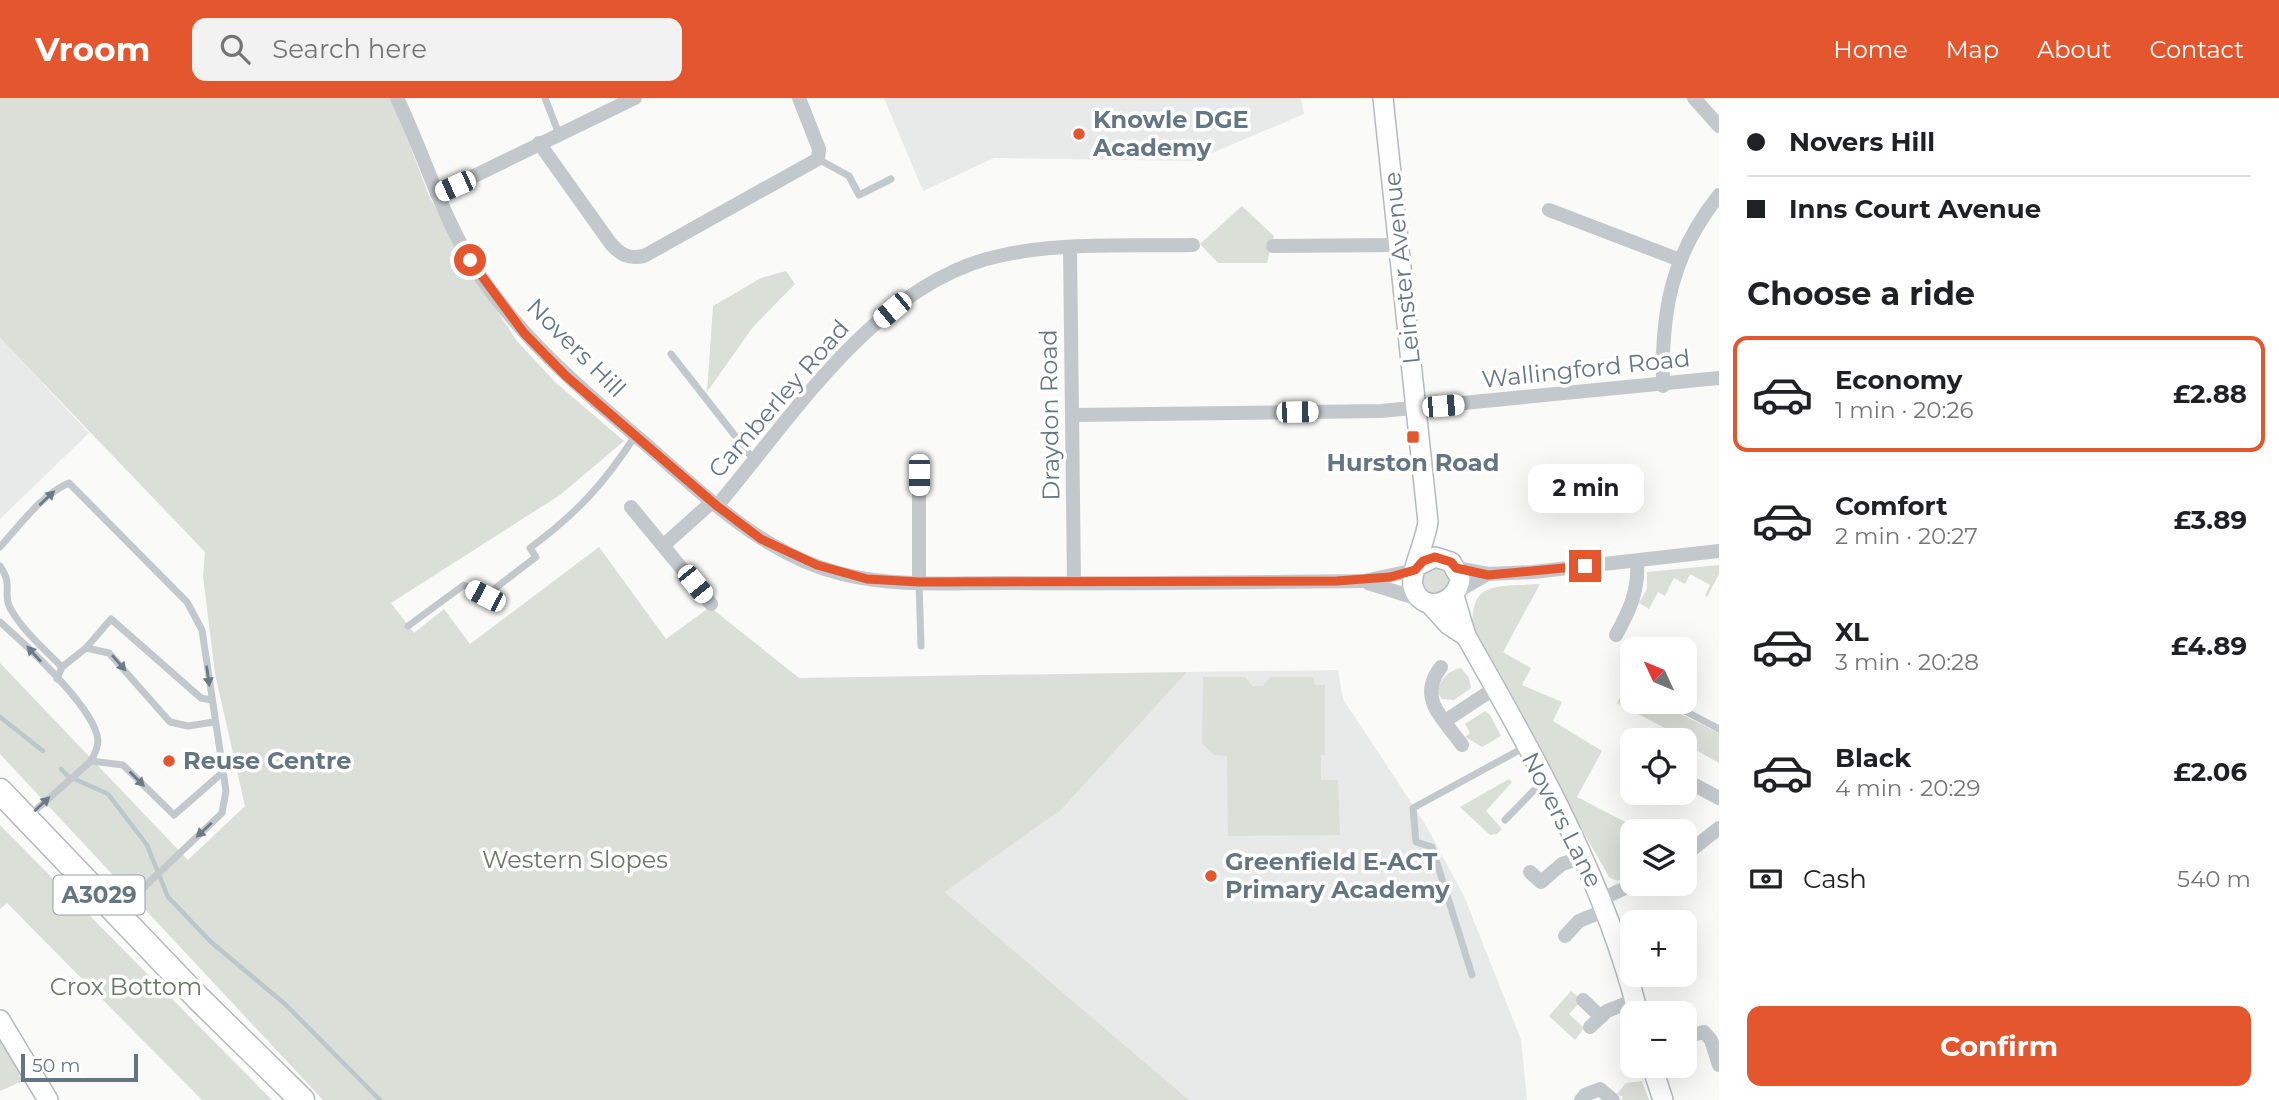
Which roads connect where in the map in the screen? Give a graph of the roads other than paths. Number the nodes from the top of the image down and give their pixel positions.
1 (397, 98) edge
2 (545, 98) edge
3 (635, 98) edge
4 (799, 98) edge
5 (1383, 98) edge
6 (1694, 98) edge
7 (1719, 126) edge
8 (559, 134) junction
9 (539, 143) junction
10 (818, 159) junction
11 (891, 179) dead end
12 (437, 194) junction
13 (1719, 195) edge
14 (1549, 210) dead end
15 (1193, 245) dead end
16 (1401, 245) junction
17 (1273, 246) dead end
18 (1070, 247) junction
19 (1680, 260) junction
20 (671, 354) dead end
21 (1719, 379) edge
22 (1663, 386) junction
23 (1415, 409) junction
24 (1074, 415) junction
25 (635, 436) junction
26 (755, 461) junction
27 (919, 475) dead end
28 (715, 504) junction
29 (631, 507) dead end
30 (1428, 522) junction
31 (664, 545) junction
32 (0, 547) edge
33 (1719, 551) edge
34 (1637, 561) junction
35 (1453, 565) junction
36 (0, 566) edge
37 (1416, 568) junction
38 (1488, 575) junction
39 (1364, 581) junction
40 (919, 582) junction
41 (1074, 583) junction
42 (1456, 593) junction
43 (1426, 601) junction
44 (711, 604) dead end
45 (0, 622) edge
46 (408, 626) dead end
47 (1616, 635) dead end
48 (1465, 636) junction
49 (921, 646) dead end
50 (86, 648) junction
51 (62, 667) junction
52 (1441, 667) dead end
53 (57, 679) junction
54 (1495, 688) junction
55 (211, 699) junction
56 (1691, 714) edge
57 (1445, 721) junction
58 (214, 722) junction
59 (1719, 729) edge
60 (1462, 745) dead end
61 (1526, 747) junction
62 (91, 761) junction
63 (222, 773) junction
64 (1544, 780) junction
65 (1697, 786) edge
66 (0, 791) edge
67 (1719, 798) edge
68 (27, 819) junction
69 (1505, 820) dead end
70 (1719, 828) edge
71 (1697, 845) edge
72 (1584, 857) junction
73 (1530, 872) dead end
74 (1620, 893) edge
75 (1604, 904) junction
76 (118, 913) junction
77 (1565, 936) dead end
78 (1472, 975) dead end
79 (1583, 1000) dead end
80 (1634, 1001) edge
81 (1620, 1006) edge
82 (0, 1020) edge
83 (1697, 1034) edge
84 (1715, 1039) edge
85 (1719, 1065) edge
86 (1656, 1078) edge
87 (48, 1100) edge
88 (302, 1100) edge
89 (1581, 1100) edge
90 (1613, 1100) edge
91 (1663, 1100) edge

1 - 12 street
2 - 8 lane
3 - 8 street
4 - 10 street
5 - 16 street, Leinster Avenue
6 - 7 street
8 - 9 street
9 - 10 street
9 - 12 street
10 - 11 lane
12 - 25 street, Novers Hill
13 - 19 street
14 - 19 street
15 - 18 street, Camberley Road
16 - 17 street
16 - 23 street, Leinster Avenue
18 - 24 street, Draydon Road
18 - 26 street, Camberley Road
19 - 22 street
20 - 26 lane
21 - 22 street, Wallingford Road
22 - 23 street, Wallingford Road
23 - 24 street
23 - 30 street, Leinster Avenue
24 - 41 street, Draydon Road
25 - 28 street, Novers Hill
25 - 46 lane
26 - 28 street, Camberley Road
27 - 40 street
28 - 31 street, Camberley Road
28 - 40 street, Novers Lane
29 - 31 street
30 - 35 street, Leinster Avenue
30 - 37 street, Leinster Avenue
31 - 44 street
32 -> 55 lane
33 - 34 street
34 - 38 street
34 - 47 street
35 - 37 street
35 - 38 street
35 - 42 street
36 - 51 lane
37 - 39 street, Novers Lane
37 - 43 street
38 - 42 street
39 - 41 street, Novers Lane
39 - 43 street, Novers Lane
40 - 41 street, Novers Lane
40 - 49 lane
42 - 43 street
42 - 48 street, Novers Lane
43 - 48 street, Novers Lane
53 -> 45 lane
48 - 54 street, Novers Lane
50 - 51 lane
50 - 55 lane
50 -> 58 lane
51 - 53 lane
52 - 57 street
53 - 62 lane
54 - 57 street
54 - 61 street, Novers Lane
55 - 58 lane
56 - 59 lane
57 - 60 street
58 - 63 lane
61 - 64 street, Novers Lane
61 - 78 lane
62 -> 63 lane
68 -> 62 lane
63 -> 76 lane
64 - 69 lane
64 - 72 street, Novers Lane
65 - 67 street
66 - 68 highway, A3029
68 - 76 highway, A3029
70 - 71 street
72 - 73 street
72 - 75 street, Novers Lane
74 - 75 street
75 - 77 street
75 - 80 street, Novers Lane
76 - 88 highway, A3029
79 - 81 street
82 - 87 street
83 - 84 street
84 - 85 street
86 - 91 street
89 - 90 street

